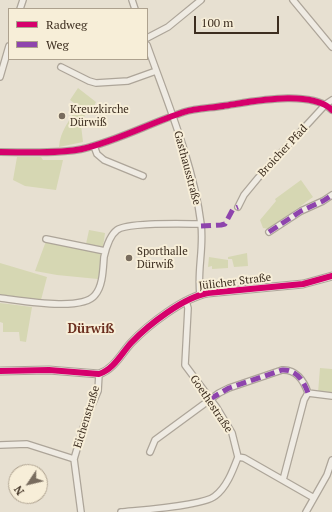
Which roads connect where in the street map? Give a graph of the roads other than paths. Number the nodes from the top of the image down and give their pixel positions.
1 (201, 0) edge
2 (293, 0) edge
3 (148, 37) edge
4 (332, 47) edge
5 (8, 48) edge
6 (148, 48) edge
7 (2, 62) edge
8 (61, 67) dead end
9 (156, 71) junction
10 (0, 77) edge
11 (332, 100) edge
12 (326, 104) junction
13 (332, 110) edge
14 (172, 116) junction
15 (94, 146) junction
16 (0, 152) edge
17 (143, 176) dead end
18 (332, 195) edge
19 (238, 207) dead end
20 (201, 224) junction
21 (269, 232) dead end
22 (46, 239) dead end
23 (105, 251) junction
24 (332, 276) edge
25 (200, 294) junction
26 (0, 298) edge
27 (186, 301) junction
28 (0, 371) edge
29 (99, 374) junction
30 (308, 393) junction
31 (332, 396) edge
32 (210, 399) junction
33 (0, 445) edge
34 (150, 452) dead end
35 (238, 457) junction
36 (74, 459) junction
37 (332, 460) edge
38 (283, 480) junction
39 (314, 498) junction
40 (81, 512) edge
41 (121, 512) edge
42 (306, 512) edge

1 - 3 street
2 - 4 street
5 - 7 street
6 - 9 street, Gasthausstraße
7 - 10 street
8 - 9 street
9 - 14 street, Gasthausstraße
11 - 12 street, Broicher Pfad
12 - 13 street
12 - 14 street
12 - 19 street, Broicher Pfad
14 - 15 street
14 - 20 street, Gasthausstraße
15 - 16 street
15 - 17 street
18 - 21 street
20 - 23 street
20 - 25 street, Gasthausstraße
22 - 23 street
23 - 26 street
24 - 25 street, Jülicher Straße
25 - 27 street, Jülicher Straße
27 - 29 street, Jülicher Straße
27 - 32 street, Goethestraße
28 - 29 street
29 - 36 street, Eichenstraße
30 - 31 street
30 - 32 street
30 - 38 street
32 - 34 street
32 - 35 street, Goethestraße
33 - 36 street, Eichenstraße
35 - 38 street
35 - 41 street
36 - 40 street, Eichenstraße
37 - 39 street
38 - 39 street
39 - 42 street

